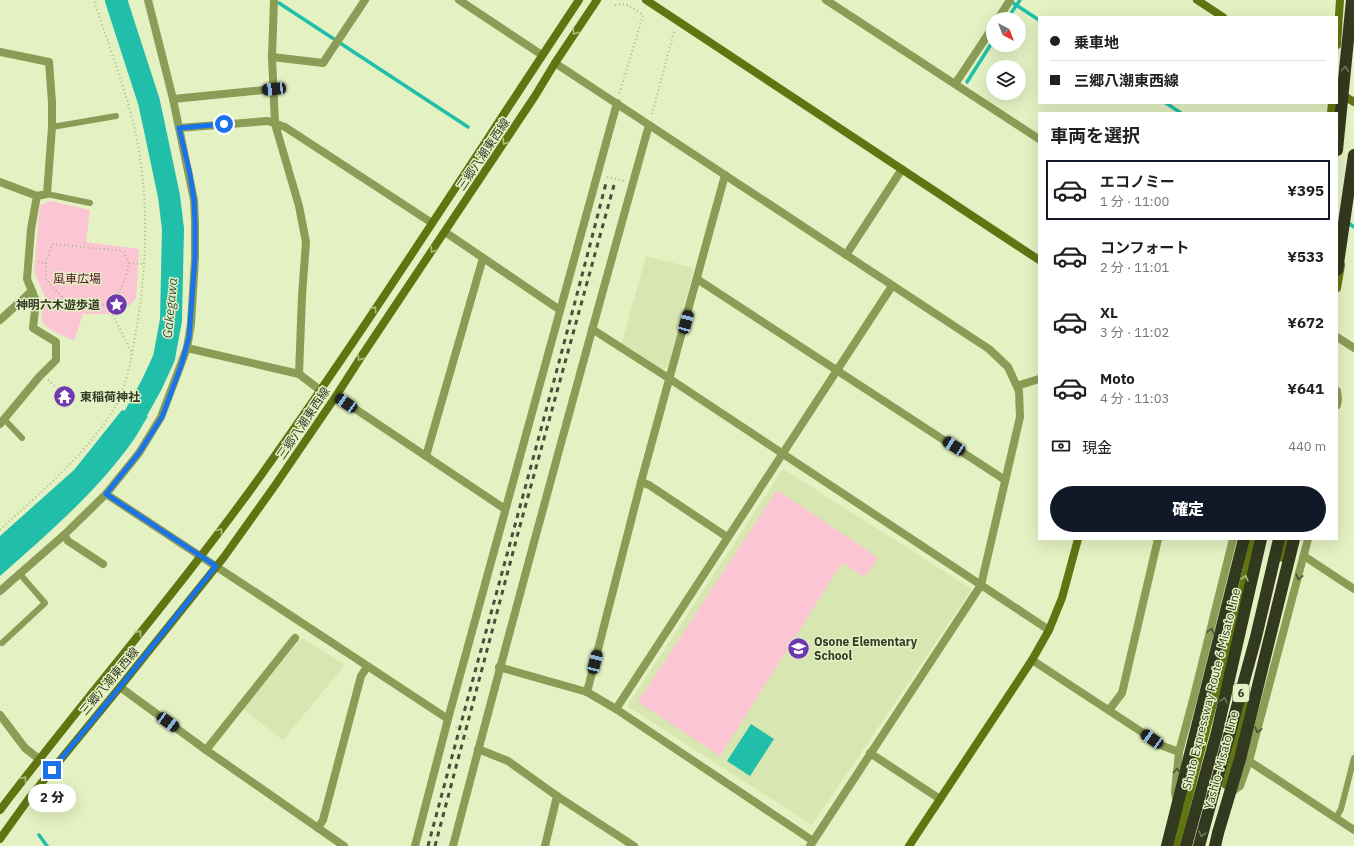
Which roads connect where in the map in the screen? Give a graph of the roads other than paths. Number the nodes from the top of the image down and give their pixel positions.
1 (148, 0) edge
2 (274, 0) edge
3 (365, 0) edge
4 (459, 0) edge
5 (579, 0) edge
6 (597, 0) edge
7 (646, 0) edge
8 (826, 0) edge
9 (1010, 0) edge
10 (1197, 0) edge
11 (1340, 0) edge
12 (1352, 0) edge
13 (469, 2) edge
14 (1002, 12) edge
15 (1221, 16) edge
16 (1338, 30) edge
17 (986, 38) edge
18 (0, 52) edge
19 (542, 55) junction
20 (272, 57) junction
21 (555, 63) junction
22 (955, 84) junction
23 (274, 89) junction
24 (1338, 92) edge
25 (173, 99) junction
26 (1354, 102) edge
27 (616, 104) junction
28 (116, 116) dead end
29 (275, 124) junction
30 (649, 125) junction
31 (52, 127) junction
32 (179, 128) junction
33 (1038, 138) edge
34 (1338, 140) edge
35 (1354, 155) edge
36 (902, 168) junction
37 (725, 175) junction
38 (0, 182) edge
39 (1354, 184) edge
40 (47, 194) junction
41 (37, 196) junction
42 (90, 203) dead end
43 (432, 223) junction
44 (445, 232) junction
45 (846, 255) junction
46 (483, 258) junction
47 (1038, 259) edge
48 (1338, 263) edge
49 (697, 279) junction
50 (1338, 282) edge
51 (892, 286) junction
52 (32, 291) junction
53 (560, 310) junction
54 (0, 320) edge
55 (592, 329) junction
56 (1338, 338) edge
57 (187, 348) junction
58 (1354, 348) edge
59 (837, 370) junction
60 (299, 374) junction
61 (670, 379) junction
62 (1038, 379) edge
63 (1017, 386) junction
64 (320, 390) junction
65 (336, 396) junction
66 (1, 419) edge
67 (22, 438) dead end
68 (782, 454) junction
69 (426, 456) junction
70 (1005, 480) junction
71 (641, 482) junction
72 (106, 494) junction
73 (506, 509) junction
74 (64, 535) junction
75 (727, 537) junction
76 (1078, 540) edge
77 (1158, 540) edge
78 (1233, 540) edge
79 (1244, 540) edge
80 (1254, 540) edge
81 (1261, 540) edge
82 (1279, 540) edge
83 (1287, 540) edge
84 (1294, 540) edge
85 (1308, 540) edge
86 (201, 556) junction
87 (1304, 556) junction
88 (103, 564) dead end
89 (216, 566) junction
90 (19, 573) junction
91 (981, 585) junction
92 (1354, 589) edge
93 (0, 590) edge
94 (1049, 630) junction
95 (1232, 631) junction
96 (294, 638) dead end
97 (2, 643) dead end
98 (1206, 649) junction
99 (1032, 660) junction
100 (367, 667) junction
101 (499, 667) junction
102 (120, 687) junction
103 (587, 692) junction
104 (616, 709) junction
105 (1109, 710) junction
106 (0, 716) edge
107 (448, 719) junction
108 (478, 749) junction
109 (206, 750) junction
110 (1179, 752) junction
111 (870, 753) junction
112 (1354, 758) edge
113 (39, 760) junction
114 (1249, 761) junction
115 (557, 796) junction
116 (1223, 798) junction
117 (940, 799) junction
118 (0, 810) edge
119 (1336, 818) junction
120 (1182, 822) junction
121 (318, 828) junction
122 (1354, 830) edge
123 (0, 839) edge
124 (812, 843) edge
125 (344, 846) edge
126 (415, 846) edge
127 (453, 846) edge
128 (544, 846) edge
129 (634, 846) edge
130 (909, 846) edge
131 (1167, 846) edge
132 (1176, 846) edge
133 (1186, 846) edge
134 (1199, 846) edge
135 (1210, 846) edge
136 (1215, 846) edge

1 - 25 street
2 - 20 street
3 - 20 street
4 - 13 street
5 - 19 street, 三郷八潮東西線
6 -> 21 street, 三郷八潮東西線
7 - 36 street
8 - 22 street
9 - 14 street
10 - 15 street
11 - 16 street
34 -> 12 highway, bridge
13 - 19 street
17 - 22 street
18 - 31 street
19 - 43 street, 三郷八潮東西線
20 - 23 street
21 - 27 street
21 -> 44 street, 三郷八潮東西線
22 - 33 street
23 - 25 street
23 - 29 street
24 - 26 street
25 - 32 street
27 - 30 street
27 - 53 street
28 - 31 lane
29 - 32 street
29 - 43 street
29 - 60 street
30 - 37 street
30 - 55 street
31 - 40 street
32 - 57 street
35 - 48 highway
36 - 45 street
36 - 47 street
37 - 45 street
37 - 49 street
38 - 41 street
39 - 50 street
40 - 41 street
40 - 42 lane
41 - 52 street
64 -> 43 street, 三郷八潮東西線
44 - 46 street
44 -> 65 street, 三郷八潮東西線
45 - 51 street
46 - 53 street
46 - 69 street
49 - 59 street
49 - 61 street
51 - 59 street
51 - 63 street
52 - 54 street
52 - 66 street
53 - 73 street
55 - 61 street
55 - 101 street
56 - 58 street
57 - 60 street
57 - 72 street
59 - 68 street
59 - 70 street
60 - 64 street
61 - 68 street
61 - 71 street
62 - 63 street
63 - 70 street
86 -> 64 street, 三郷八潮東西線
65 - 69 street
65 - 89 street, 三郷八潮東西線
66 - 67 lane
68 - 75 street
68 - 91 street
69 - 73 street
70 - 91 street
71 - 75 street
71 - 103 street
72 - 74 street
72 - 86 street
73 - 107 street
74 - 88 street
74 - 90 street
75 - 104 street
76 - 94 street
77 - 105 street
98 -> 78 street
79 - 131 highway, bridge
95 -> 80 street, Yashio-Misato Line
133 -> 81 highway, Shuto Expressway Route 6 Misato Line / 6
82 -> 134 highway, 6
83 - 116 street, Yashio-Misato Line
84 - 136 highway, bridge
85 - 87 street
86 - 89 street
113 -> 86 street, 三郷八潮東西線
87 - 92 street
87 -> 114 street
89 - 100 street
89 - 102 street, 三郷八潮東西線
90 - 93 street
90 - 97 lane
91 - 94 street
91 - 111 street
94 - 99 street
95 - 98 street
95 - 120 street, Yashio-Misato Line
96 - 109 street
98 - 110 street
99 - 105 street
99 - 117 street
100 - 107 street
100 - 121 street
101 - 103 street
101 - 108 street
102 - 109 street
102 - 123 street, 三郷八潮東西線
103 - 104 street
104 - 124 street
105 - 110 street
106 - 113 street
107 - 126 street
108 - 115 street
108 - 127 street
109 - 121 street
120 -> 110 street
111 - 117 street
111 - 124 street
112 - 119 lane
118 -> 113 street, 三郷八潮東西線
114 - 116 street
114 - 119 street
115 - 128 street
115 - 129 street
116 - 135 street, Yashio-Misato Line
117 - 130 street
119 - 122 street
120 - 132 street, Yashio-Misato Line
121 - 125 street

